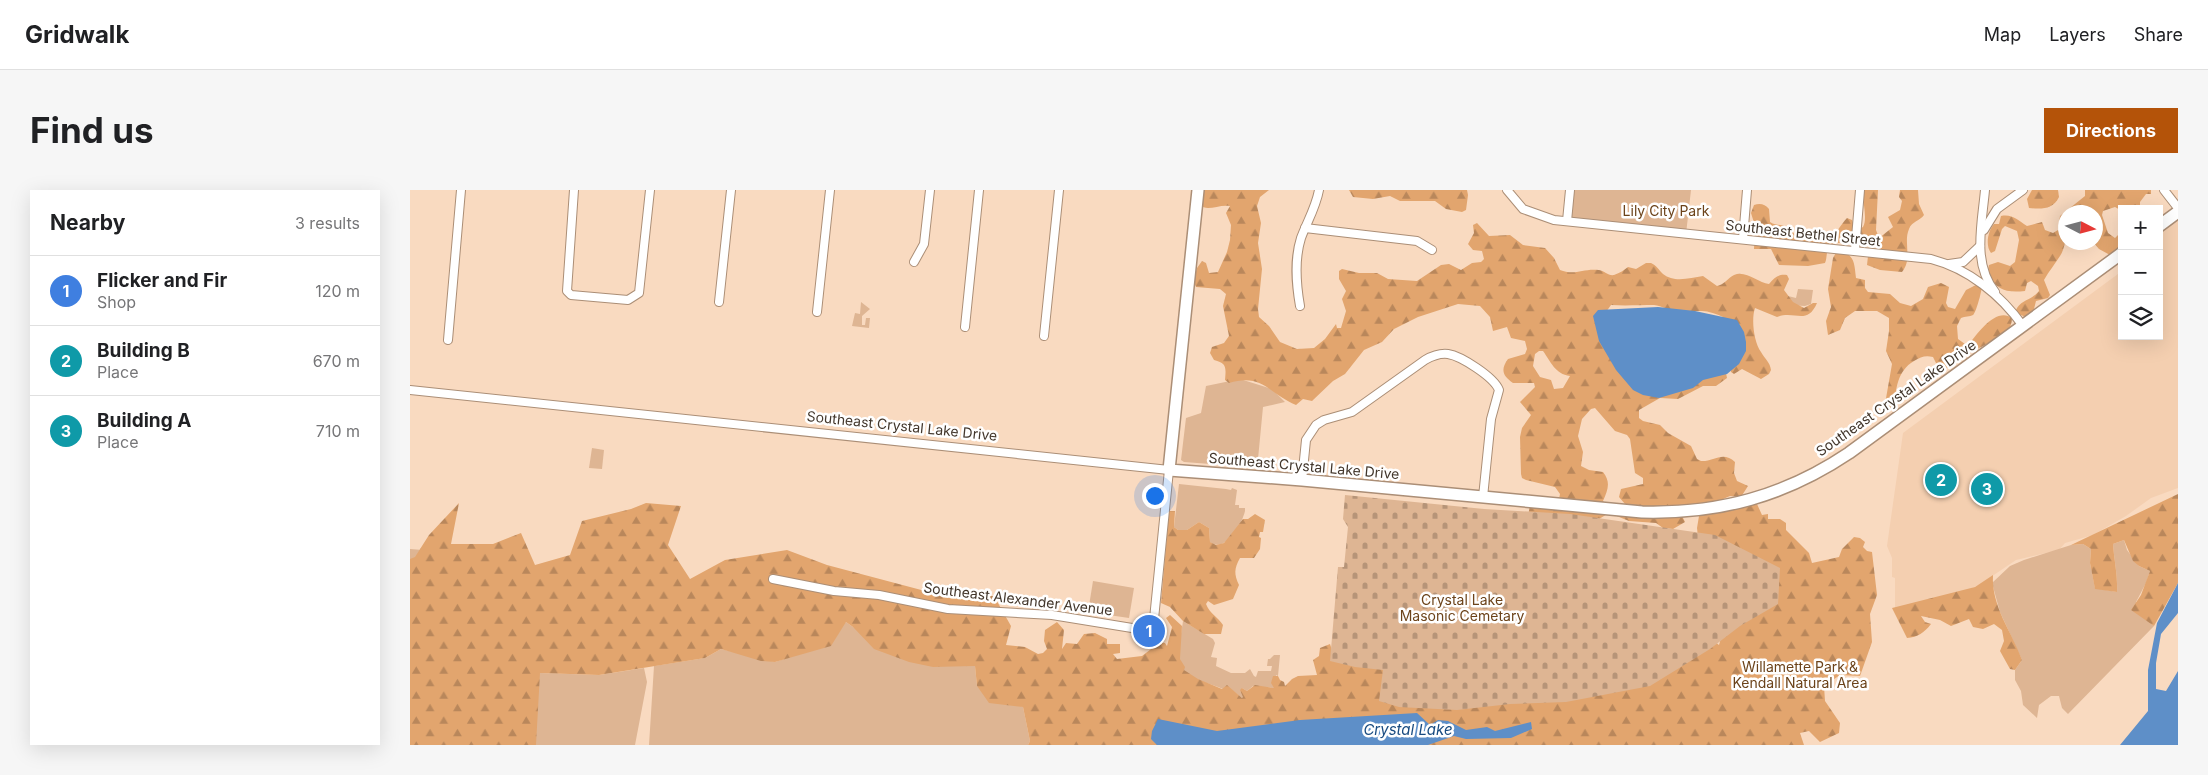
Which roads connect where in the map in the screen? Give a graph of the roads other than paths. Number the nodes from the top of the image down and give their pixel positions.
1 (461, 190) edge
2 (574, 190) edge
3 (650, 190) edge
4 (731, 190) edge
5 (830, 190) edge
6 (930, 190) edge
7 (979, 190) edge
8 (1059, 190) edge
9 (1198, 190) edge
10 (1320, 190) edge
11 (1507, 190) edge
12 (1570, 190) edge
13 (1747, 190) edge
14 (1860, 190) edge
15 (1985, 190) edge
16 (2023, 190) edge
17 (2164, 190) edge
18 (2178, 208) edge
19 (2178, 212) edge
20 (1567, 222) junction
21 (2163, 223) edge
22 (1305, 228) junction
23 (1743, 239) junction
24 (1980, 245) junction
25 (1432, 250) dead end
26 (1854, 250) junction
27 (2118, 257) edge
28 (914, 262) dead end
29 (1947, 264) junction
30 (2001, 299) junction
31 (719, 302) dead end
32 (1300, 306) dead end
33 (817, 312) dead end
34 (2023, 326) junction
35 (965, 327) dead end
36 (1044, 336) dead end
37 (448, 340) dead end
38 (410, 390) edge
39 (1169, 470) junction
40 (1302, 480) junction
41 (1484, 497) junction
42 (773, 579) dead end

1 - 37 street
2 - 3 street
4 - 31 street
5 - 33 street
6 - 28 street
7 - 35 street
8 - 36 street
9 - 39 street, Southeast Alexander Avenue
10 - 22 street
11 - 20 street, Southeast Bethel Street
12 - 20 street
13 - 23 street
14 - 26 street
15 - 24 street
16 - 24 street
17 - 18 street
19 - 21 street
20 - 23 street, Southeast Bethel Street
22 - 25 street
22 - 32 street
23 - 26 street, Southeast Bethel Street
24 - 29 street
24 - 30 street
26 - 29 street, Southeast Bethel Street
27 - 34 street, Southeast Crystal Lake Drive
29 - 30 street, Southeast Bethel Street
30 - 34 street, Southeast Bethel Street
34 - 41 street, Southeast Crystal Lake Drive
38 - 39 street, Southeast Crystal Lake Drive
39 - 40 street, Southeast Crystal Lake Drive
39 - 42 street, Southeast Alexander Avenue
40 - 41 street, Southeast Crystal Lake Drive
40 - 41 street

